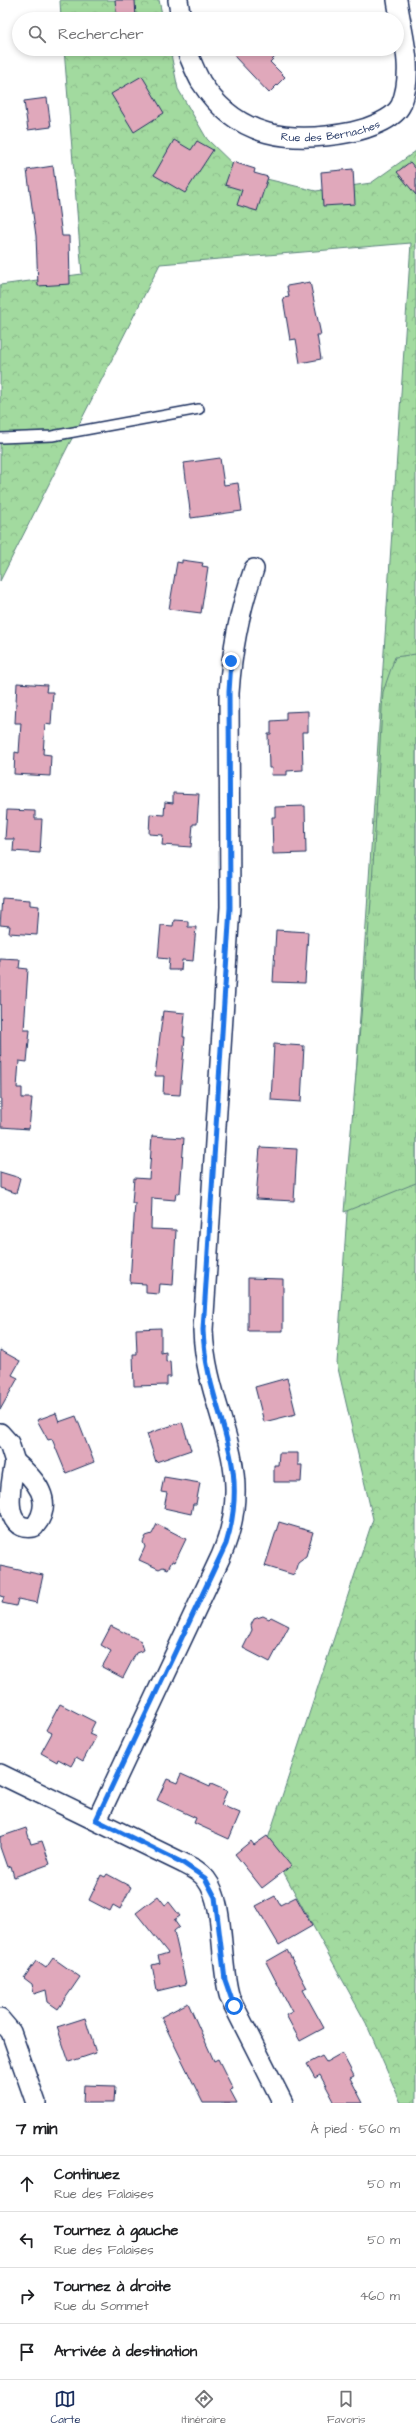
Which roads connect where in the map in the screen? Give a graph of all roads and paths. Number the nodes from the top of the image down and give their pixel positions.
1 (178, 0) edge
2 (398, 0) edge
3 (180, 12) edge
4 (400, 12) edge
5 (404, 37) edge
6 (189, 56) edge
7 (199, 409) dead end
8 (0, 438) edge
9 (254, 569) dead end
10 (0, 1433) edge
11 (14, 1462) dead end
12 (0, 1774) edge
13 (96, 1820) junction
14 (0, 2019) edge
15 (36, 2103) edge
16 (283, 2103) edge

1 - 3 street
2 - 4 street, Rue des Bernaches
5 - 6 street, Rue des Bernaches
7 - 8 lane
9 - 13 street
10 - 11 street
12 - 13 street
13 - 16 street
14 - 15 street

